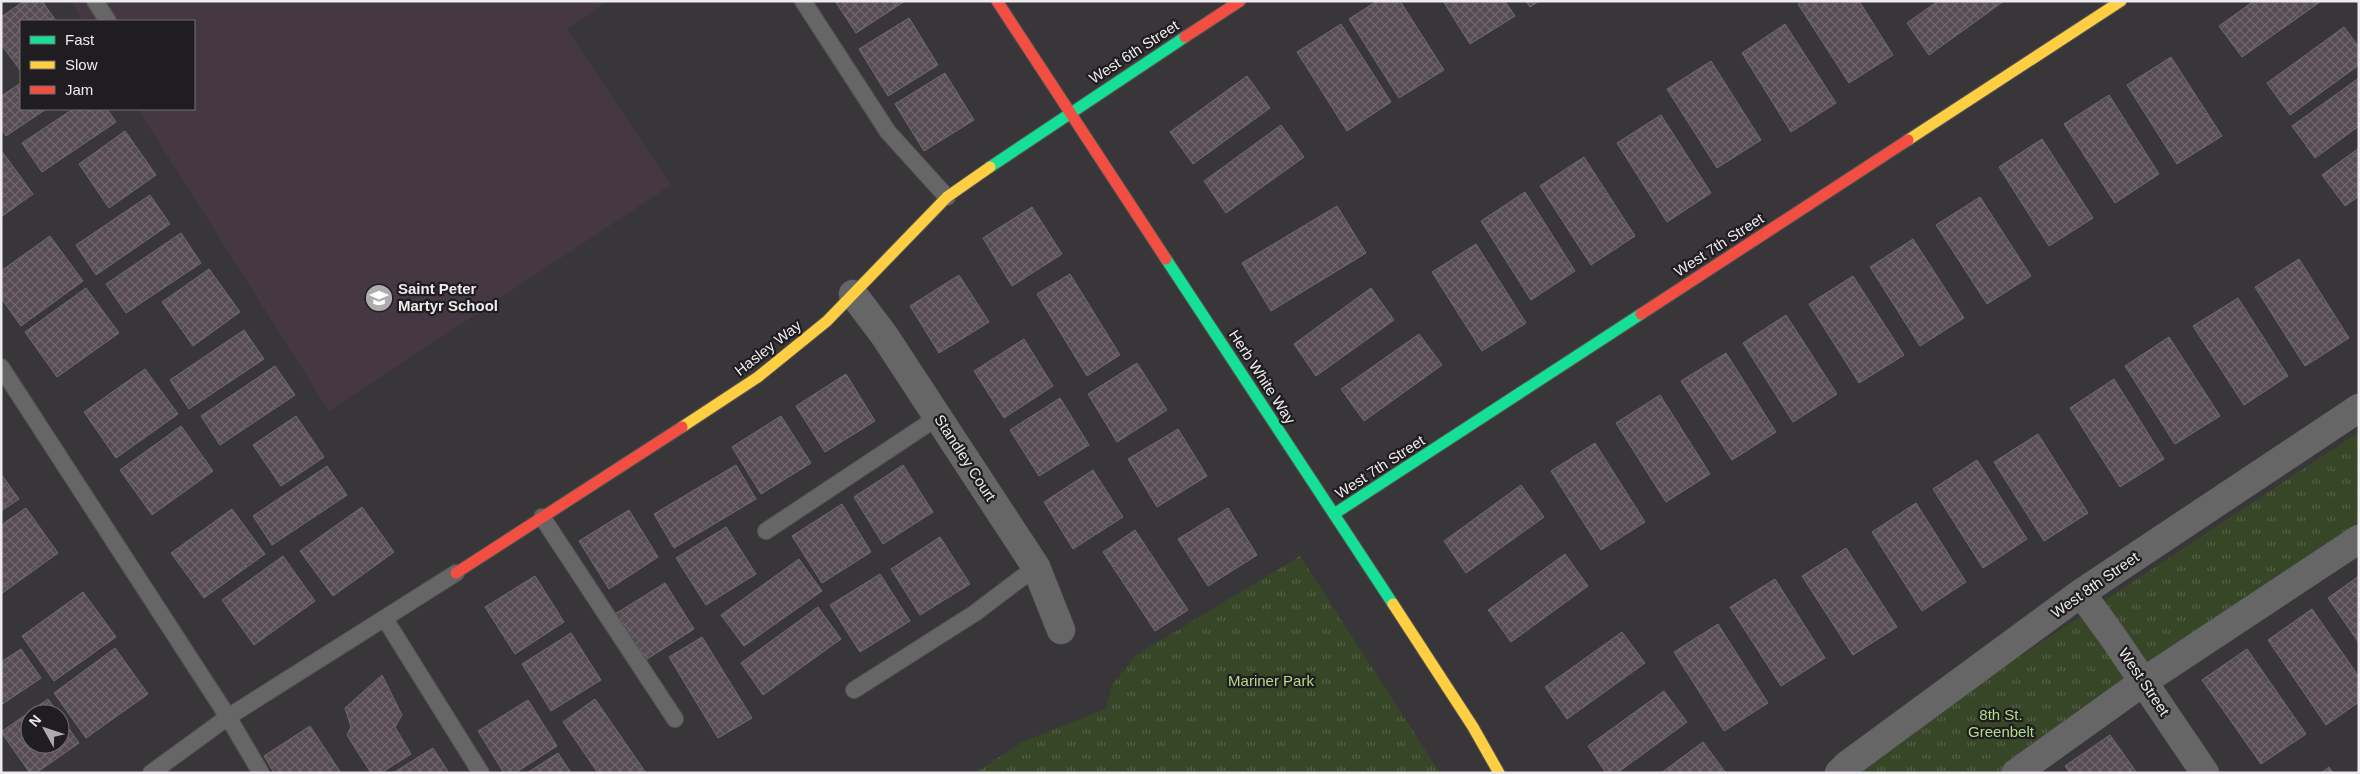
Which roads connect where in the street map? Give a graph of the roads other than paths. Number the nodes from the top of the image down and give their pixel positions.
1 (95, 1) edge
2 (804, 1) edge
3 (997, 1) edge
4 (1240, 1) edge
5 (2117, 2) edge
6 (107, 20) edge
7 (1070, 112) junction
8 (946, 197) junction
9 (853, 294) junction
10 (1, 367) edge
11 (2359, 408) edge
12 (938, 417) junction
13 (1334, 514) junction
14 (542, 517) junction
15 (766, 531) dead end
16 (2359, 539) edge
17 (1036, 567) junction
18 (456, 573) joint
19 (2081, 593) junction
20 (385, 618) junction
21 (1061, 630) dead end
22 (2143, 682) junction
23 (854, 690) dead end
24 (228, 718) junction
25 (675, 718) dead end
26 (151, 773) edge
27 (261, 773) edge
28 (480, 773) edge
29 (1499, 773) edge
30 (1839, 773) edge
31 (2016, 773) edge
32 (2204, 773) edge

1 - 6 lane
2 - 8 lane
3 - 7 street, Herb White Way
4 - 7 street, West 6th Street
5 - 13 street, West 7th Street
7 - 8 street, Hasley Way
7 - 13 street, Herb White Way
8 - 9 street, Hasley Way
9 - 12 street, Standley Court
9 - 14 street, Hasley Way
10 - 24 lane
11 - 19 street, West 8th Street
12 - 15 lane
12 - 17 street, Standley Court
13 - 29 street, Herb White Way
14 - 18 street, Hasley Way
14 - 25 lane
16 - 22 street
17 - 21 street, Standley Court
17 - 23 lane
18 - 20 lane
19 - 22 street, West Street
19 - 30 street, West 8th Street
20 - 24 lane
20 - 28 lane
22 - 31 street
22 - 32 street, West Street
24 - 26 lane
24 - 27 lane

